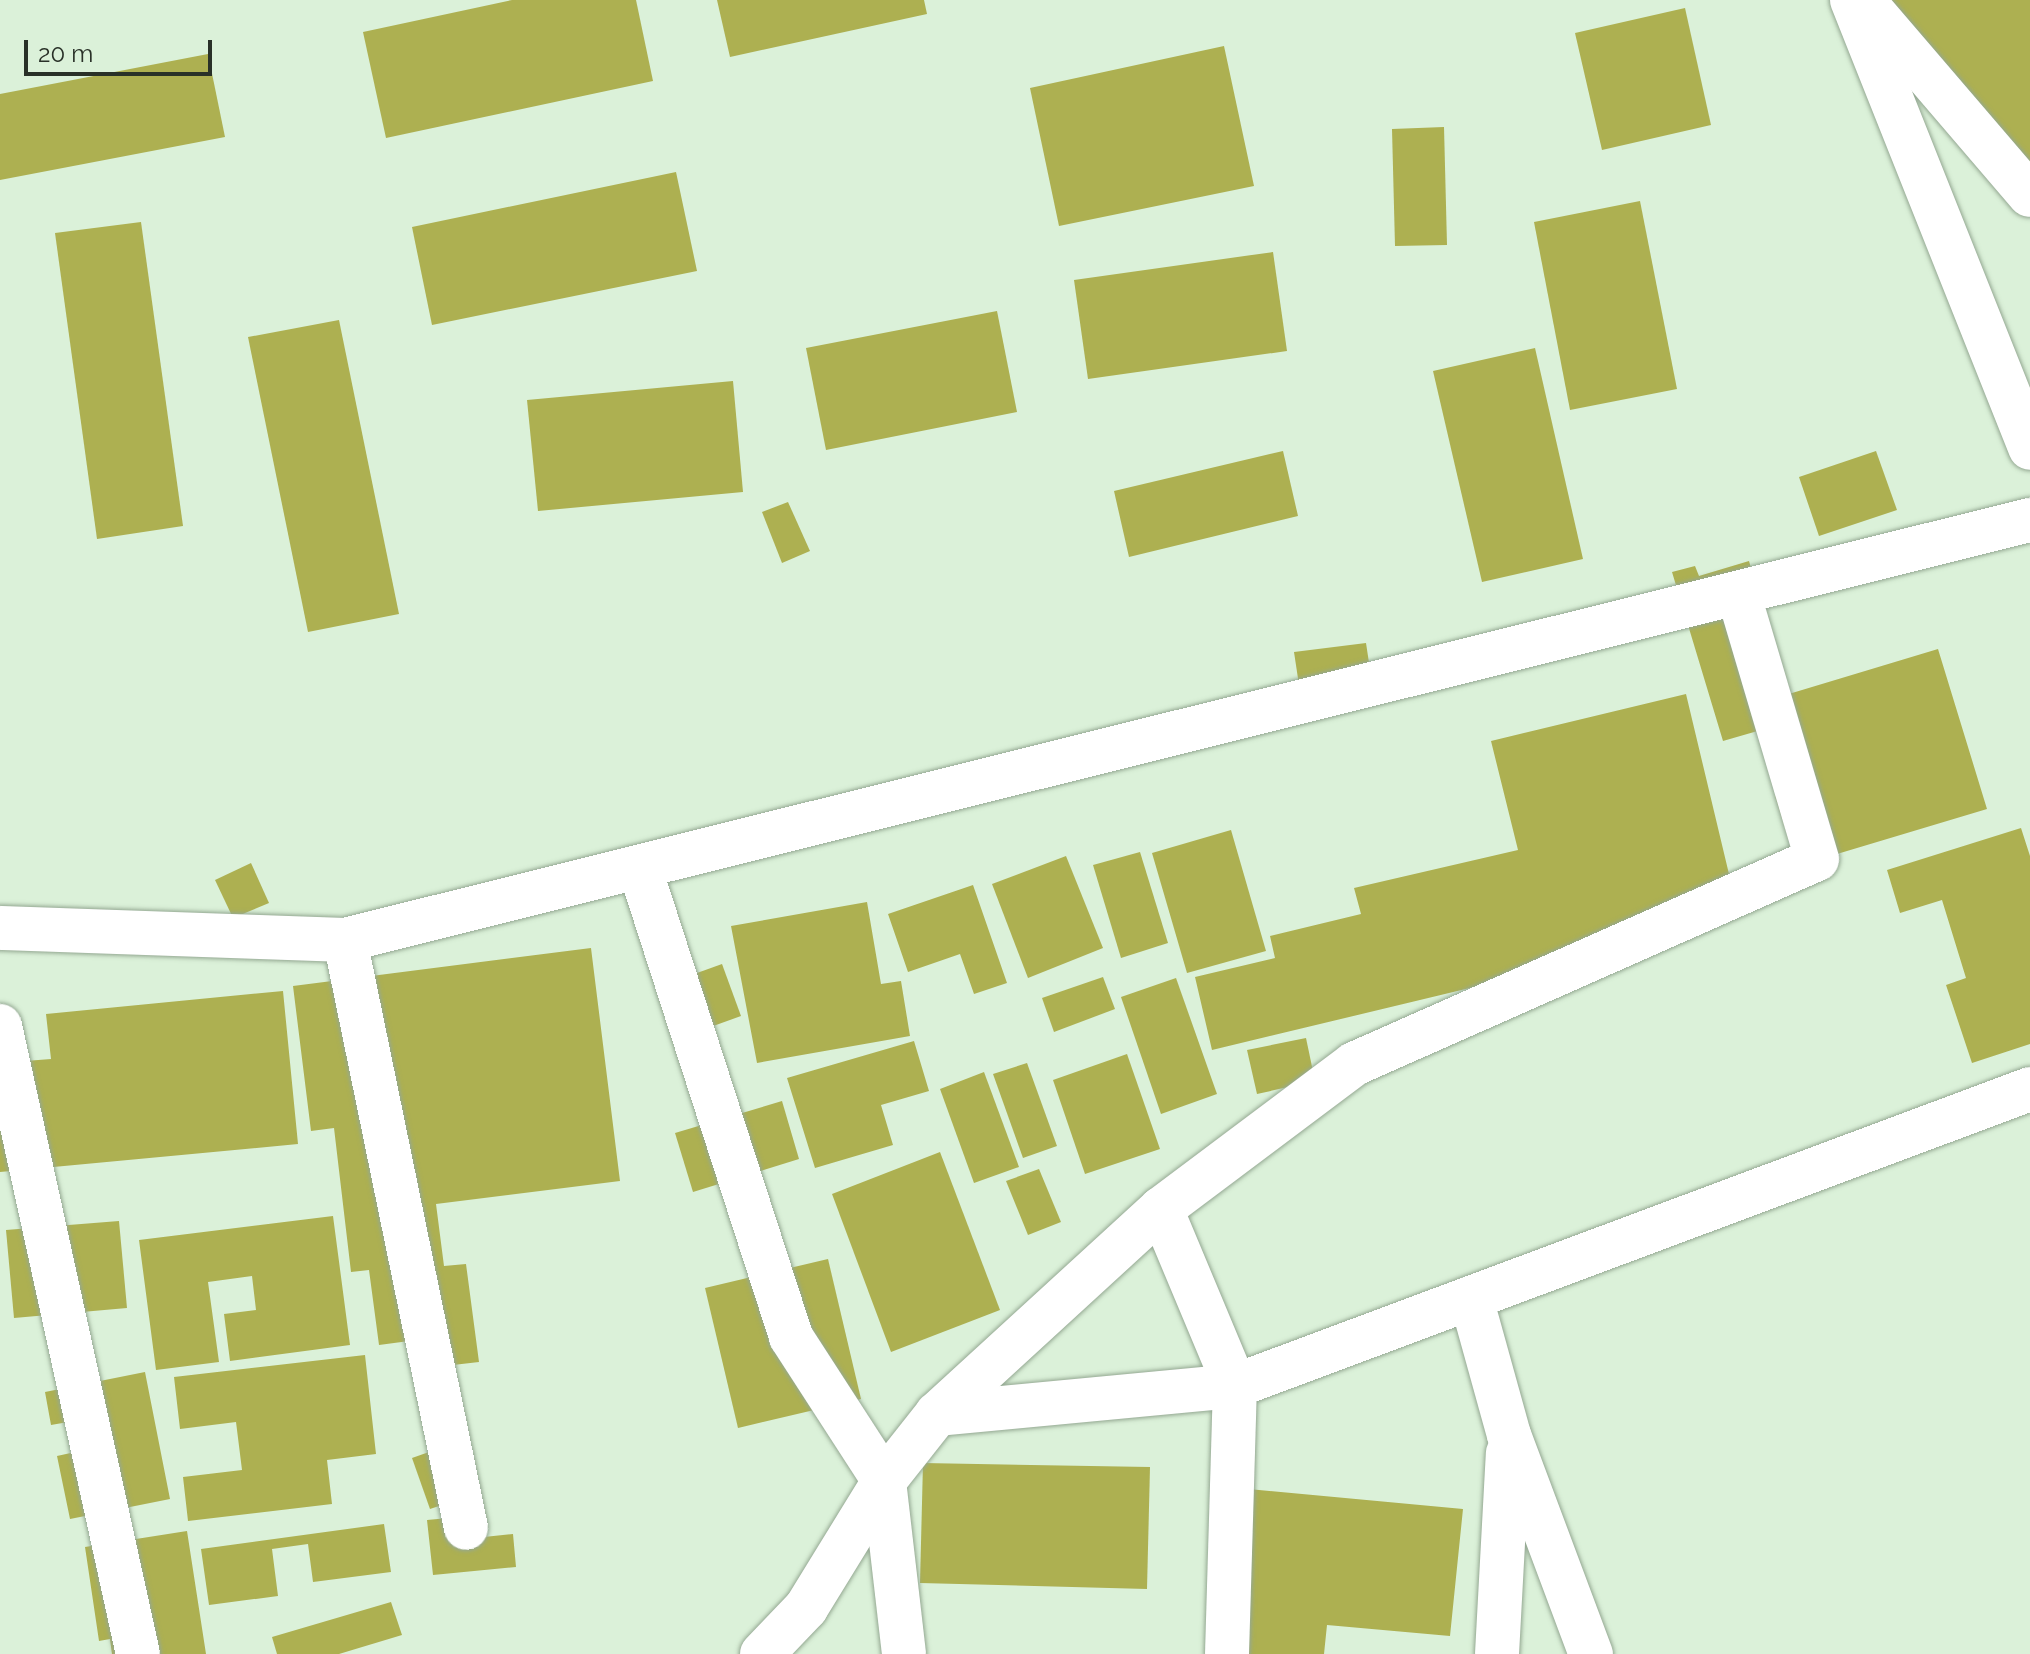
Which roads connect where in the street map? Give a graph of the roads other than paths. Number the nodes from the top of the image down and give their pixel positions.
1 (1852, 0) edge
2 (1862, 0) edge
3 (2030, 195) edge
4 (2030, 448) edge
5 (2030, 520) edge
6 (1739, 595) junction
7 (640, 869) junction
8 (0, 928) edge
9 (345, 940) junction
10 (0, 1026) edge
11 (2030, 1089) edge
12 (1161, 1209) junction
13 (1471, 1298) junction
14 (1235, 1386) junction
15 (937, 1414) junction
16 (1509, 1435) junction
17 (884, 1481) junction
18 (466, 1528) dead end
19 (138, 1654) edge
20 (762, 1654) edge
21 (904, 1654) edge
22 (1227, 1654) edge
23 (1497, 1654) edge
24 (1591, 1654) edge

1 - 4 street
2 - 3 street
5 - 6 street
6 - 7 street
6 - 12 street
7 - 9 street
7 - 17 street
8 - 9 street
9 - 18 street
10 - 19 street
11 - 13 street
12 - 14 street
12 - 15 street
13 - 14 street
13 - 16 street
14 - 15 street
14 - 22 street
15 - 17 street
16 - 23 street
16 - 24 street
17 - 20 street
17 - 21 street

